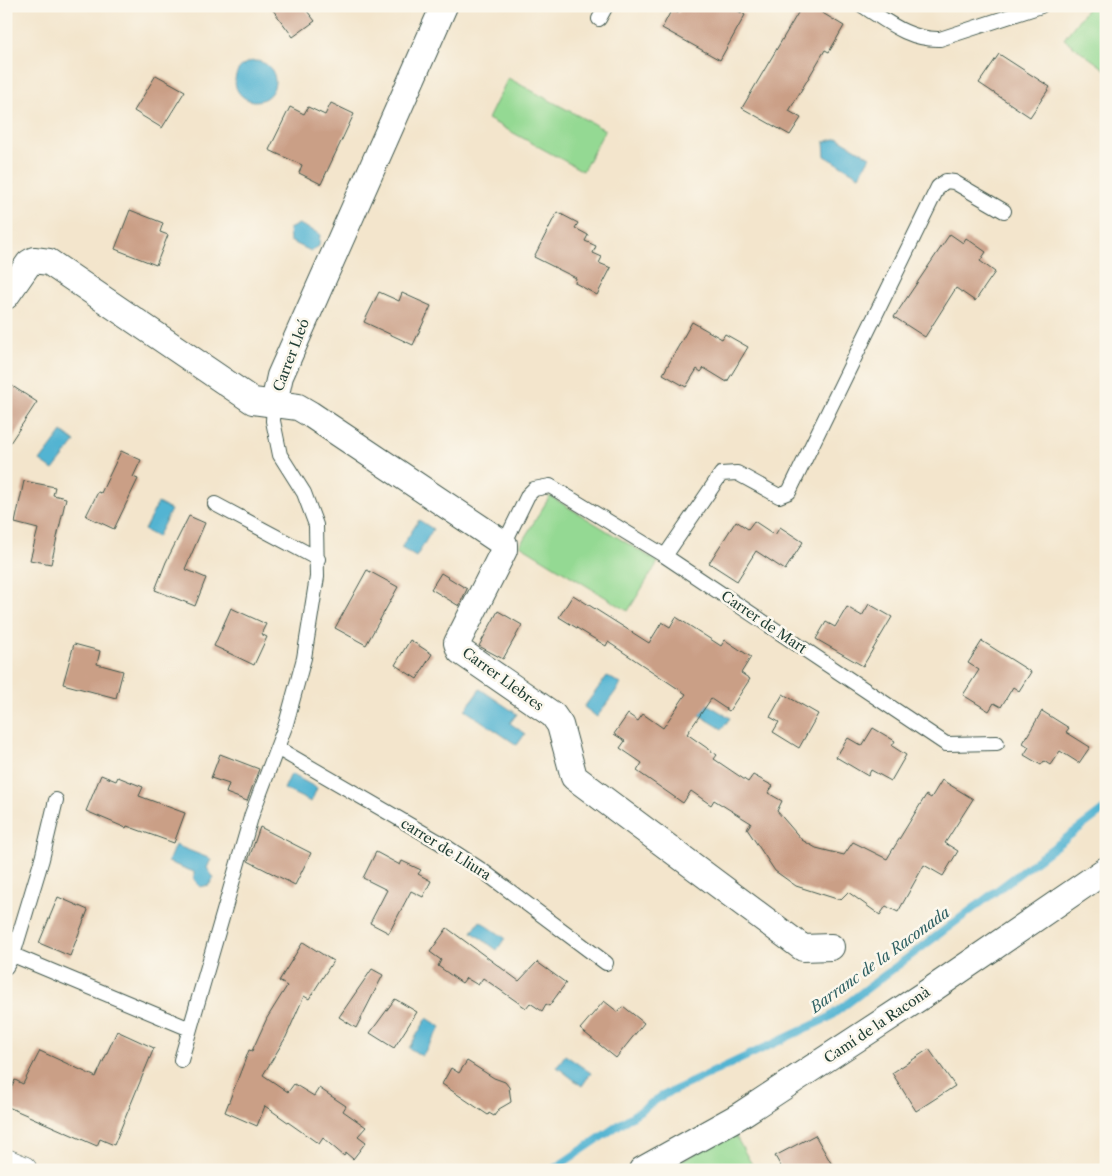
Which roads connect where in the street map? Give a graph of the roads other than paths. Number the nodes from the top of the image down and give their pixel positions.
1 (444, 6) edge
2 (606, 6) edge
3 (863, 6) edge
4 (1041, 6) edge
5 (599, 19) dead end
6 (1004, 211) dead end
7 (6, 296) edge
8 (274, 404) junction
9 (216, 504) dead end
10 (504, 544) junction
11 (665, 556) junction
12 (318, 560) junction
13 (997, 743) dead end
14 (277, 748) junction
15 (56, 800) dead end
16 (1106, 870) edge
17 (830, 947) dead end
18 (10, 961) edge
19 (606, 963) dead end
20 (190, 1029) junction
21 (181, 1060) dead end
22 (642, 1170) edge

1 - 8 street, Carrer Lleó
2 - 5 lane
3 - 4 lane
6 - 11 lane
7 - 8 street, Carrer Lleó
8 - 10 street
8 - 12 lane
9 - 12 lane
10 - 11 lane, Carrer de Mart
10 - 17 street, Carrer Llebres
11 - 13 lane, Carrer de Mart
12 - 14 lane
14 - 19 lane, carrer de Lliura
14 - 20 lane
15 - 18 lane
16 - 22 street, Camí de la Raconà
18 - 20 lane
20 - 21 lane

